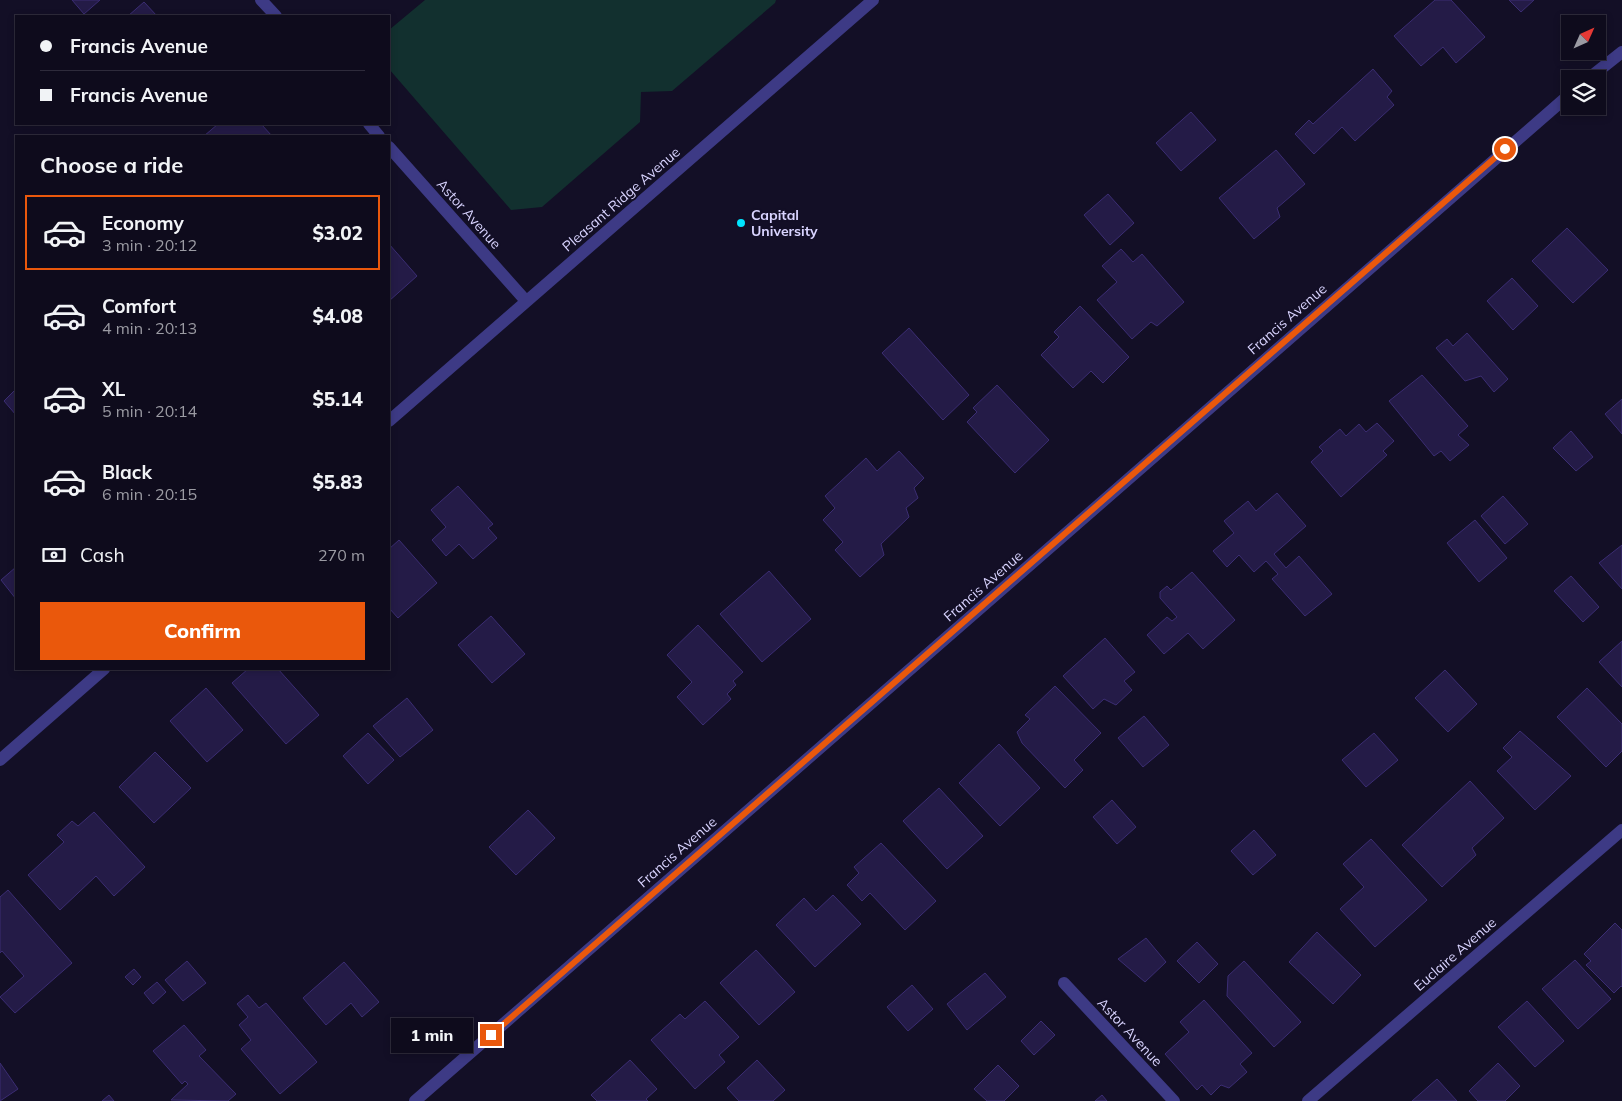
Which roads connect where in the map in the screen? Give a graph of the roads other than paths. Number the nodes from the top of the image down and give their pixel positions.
1 (261, 0) edge
2 (873, 0) edge
3 (275, 15) edge
4 (1622, 52) edge
5 (1599, 70) edge
6 (1561, 102) edge
7 (369, 125) edge
8 (378, 135) edge
9 (390, 148) edge
10 (526, 301) junction
11 (390, 420) edge
12 (103, 670) edge
13 (0, 760) edge
14 (1622, 830) edge
15 (1064, 983) dead end
16 (415, 1101) edge
17 (1174, 1101) edge
18 (1308, 1101) edge

1 - 3 street
2 - 10 street, Pleasant Ridge Avenue
4 - 5 street
6 - 16 street, Francis Avenue
7 - 8 street
9 - 10 street, Astor Avenue
10 - 11 street, Pleasant Ridge Avenue
12 - 13 street
14 - 18 street, Euclaire Avenue
15 - 17 street, Astor Avenue

